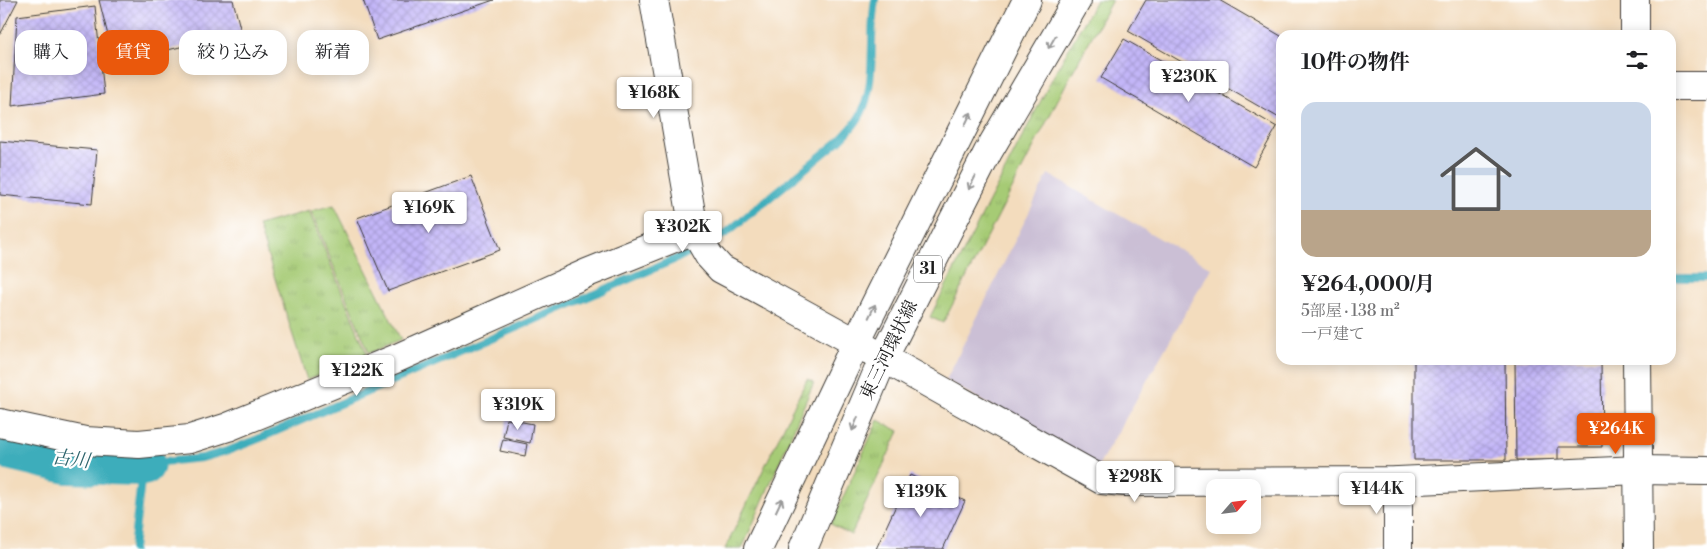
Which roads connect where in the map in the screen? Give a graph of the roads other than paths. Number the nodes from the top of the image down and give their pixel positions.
1 (654, 0) edge
2 (1027, 0) edge
3 (1077, 0) edge
4 (1635, 0) edge
5 (1635, 30) edge
6 (1676, 86) edge
7 (1707, 86) edge
8 (694, 230) junction
9 (856, 343) junction
10 (883, 358) junction
11 (1637, 365) edge
12 (0, 423) edge
13 (1638, 470) junction
14 (1707, 471) edge
15 (1398, 481) junction
16 (758, 549) edge
17 (803, 549) edge
18 (1398, 549) edge
19 (1639, 549) edge

1 - 8 street
9 -> 2 street, 東三河環状線 / 31
3 -> 10 street, 東三河環状線 / 31
4 - 5 street
6 - 7 street
8 - 9 street
8 - 12 street
9 - 10 street
16 -> 9 street, 東三河環状線 / 31
10 - 15 street
10 -> 17 street, 東三河環状線 / 31
11 - 13 street
13 - 14 street
13 - 15 street
13 - 19 street
15 - 18 street

